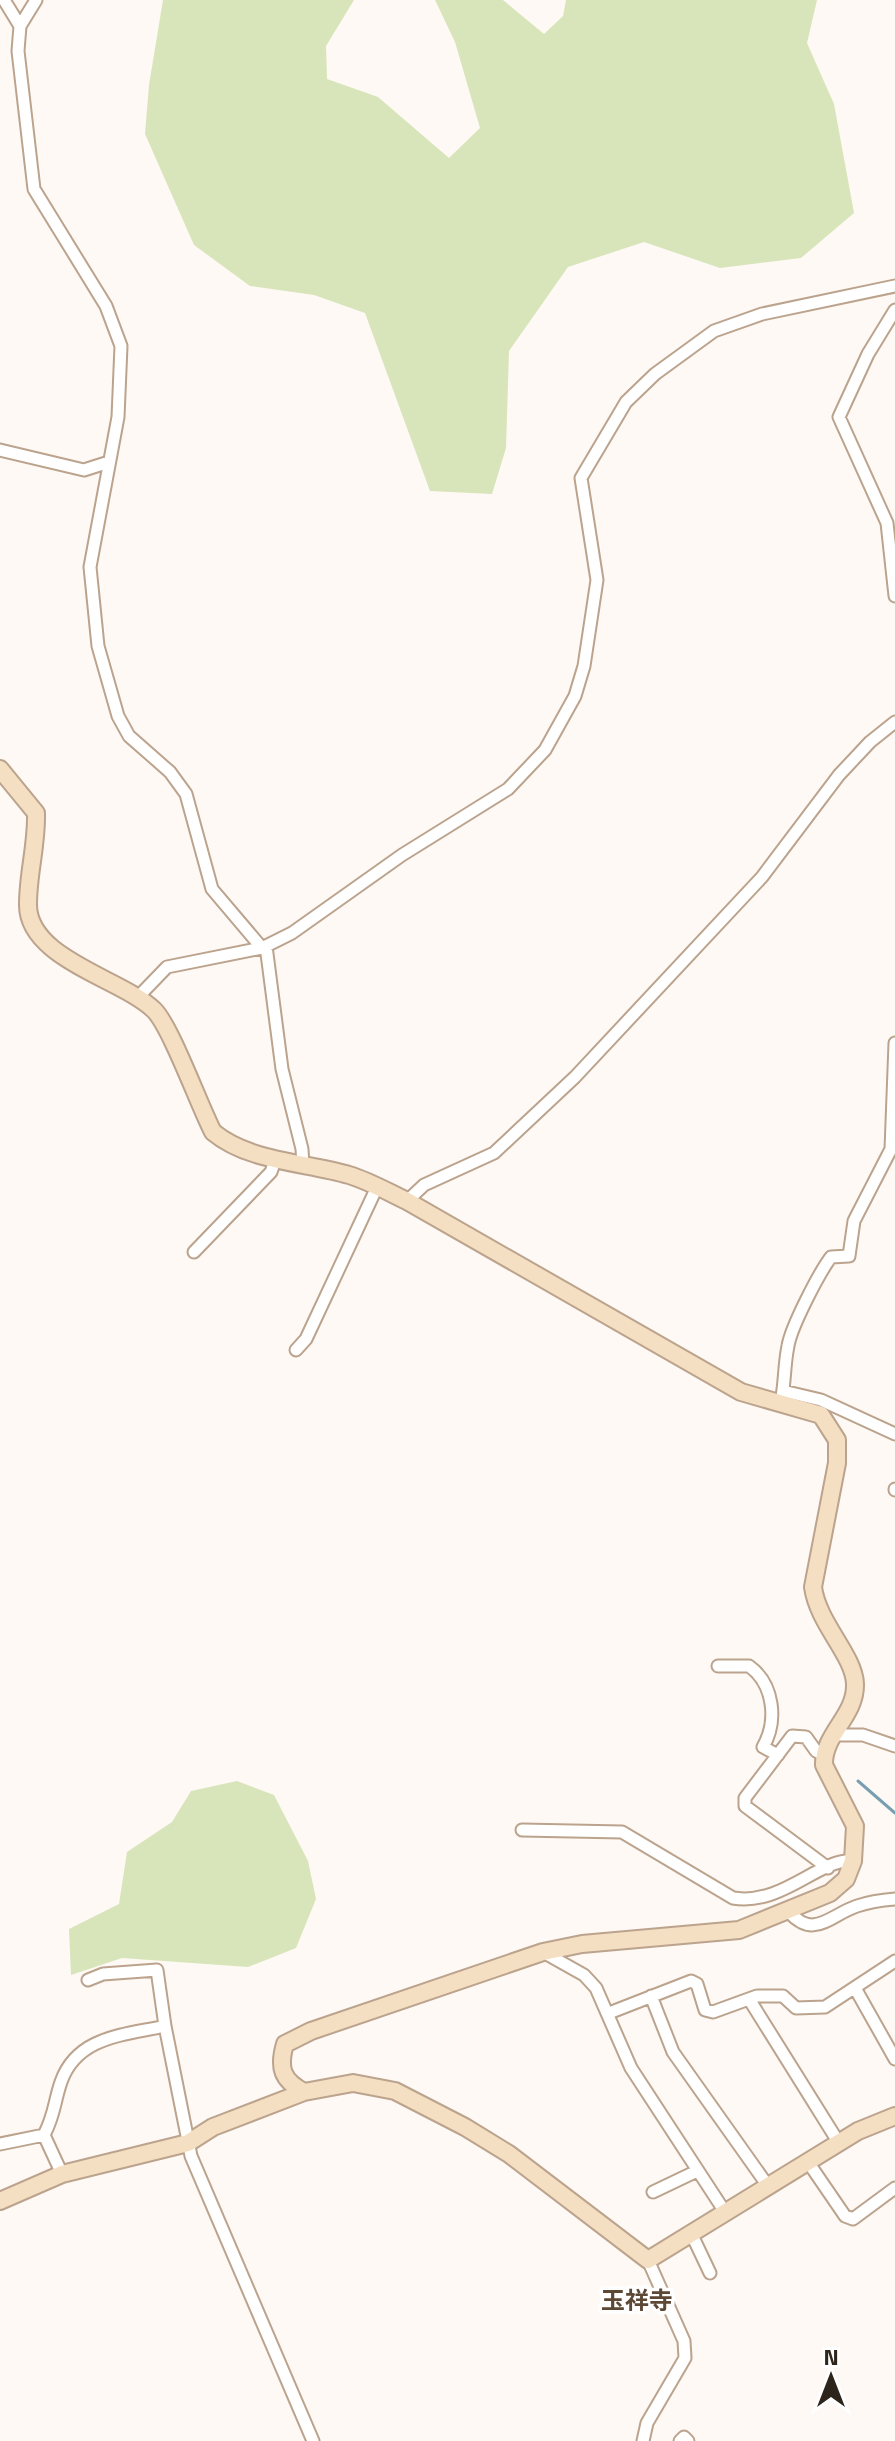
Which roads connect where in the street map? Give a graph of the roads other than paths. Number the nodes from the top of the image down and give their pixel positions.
1 (4, 0) edge
2 (36, 0) edge
3 (20, 26) junction
4 (895, 286) edge
5 (895, 310) edge
6 (0, 450) edge
7 (109, 462) junction
8 (895, 596) edge
9 (895, 722) edge
10 (0, 769) edge
11 (264, 947) junction
12 (138, 997) junction
13 (895, 1043) edge
14 (276, 1158) junction
15 (303, 1166) junction
16 (377, 1187) junction
17 (407, 1201) junction
18 (194, 1252) dead end
19 (296, 1350) dead end
20 (782, 1397) junction
21 (895, 1434) edge
22 (718, 1666) dead end
23 (833, 1735) junction
24 (895, 1746) edge
25 (778, 1755) junction
26 (824, 1755) junction
27 (522, 1830) dead end
28 (853, 1861) junction
29 (828, 1868) junction
30 (895, 1899) edge
31 (789, 1912) junction
32 (543, 1952) junction
33 (895, 1961) edge
34 (88, 1980) dead end
35 (855, 1988) junction
36 (651, 1996) junction
37 (749, 1999) junction
38 (609, 2013) junction
39 (165, 2026) junction
40 (895, 2059) edge
41 (304, 2092) junction
42 (895, 2116) edge
43 (44, 2135) junction
44 (188, 2143) junction
45 (839, 2143) junction
46 (0, 2144) edge
47 (808, 2162) junction
48 (697, 2171) junction
49 (62, 2174) junction
50 (768, 2186) junction
51 (895, 2188) edge
52 (653, 2192) dead end
53 (0, 2201) edge
54 (725, 2212) junction
55 (691, 2233) junction
56 (648, 2260) junction
57 (710, 2273) dead end
58 (639, 2438) edge
59 (313, 2441) edge
60 (680, 2441) edge
61 (688, 2441) edge

1 - 3 street
2 - 3 street
3 - 7 street
4 - 11 street
5 - 8 street
6 - 7 street
7 - 11 street
9 - 17 street
10 - 12 street
11 - 12 street
11 - 15 street
12 - 14 street
13 - 20 street
14 - 15 street
14 - 18 street
15 - 16 street
16 - 17 street
16 - 19 street
17 - 20 street
20 - 21 street
20 - 23 street
22 - 25 street
23 - 24 street
23 - 26 street
25 - 26 street
25 - 29 street
26 - 28 street
27 - 29 street
28 - 29 street
28 - 31 street
30 - 31 street
31 - 32 street
32 - 38 street
32 - 41 street
33 - 35 street
34 - 39 street
35 - 37 street
35 - 40 street
36 - 37 street
36 - 38 street
36 - 50 street
37 - 45 street
38 - 48 street
39 - 43 street
39 - 44 street
41 - 44 street
41 - 56 street
42 - 45 street
43 - 46 street
43 - 49 street
44 - 49 street
44 - 59 street
45 - 47 street
47 - 50 street
47 - 51 street
48 - 52 street
48 - 54 street
49 - 53 street
50 - 54 street
54 - 55 street
55 - 56 street
55 - 57 street
56 - 58 street
60 - 61 street

